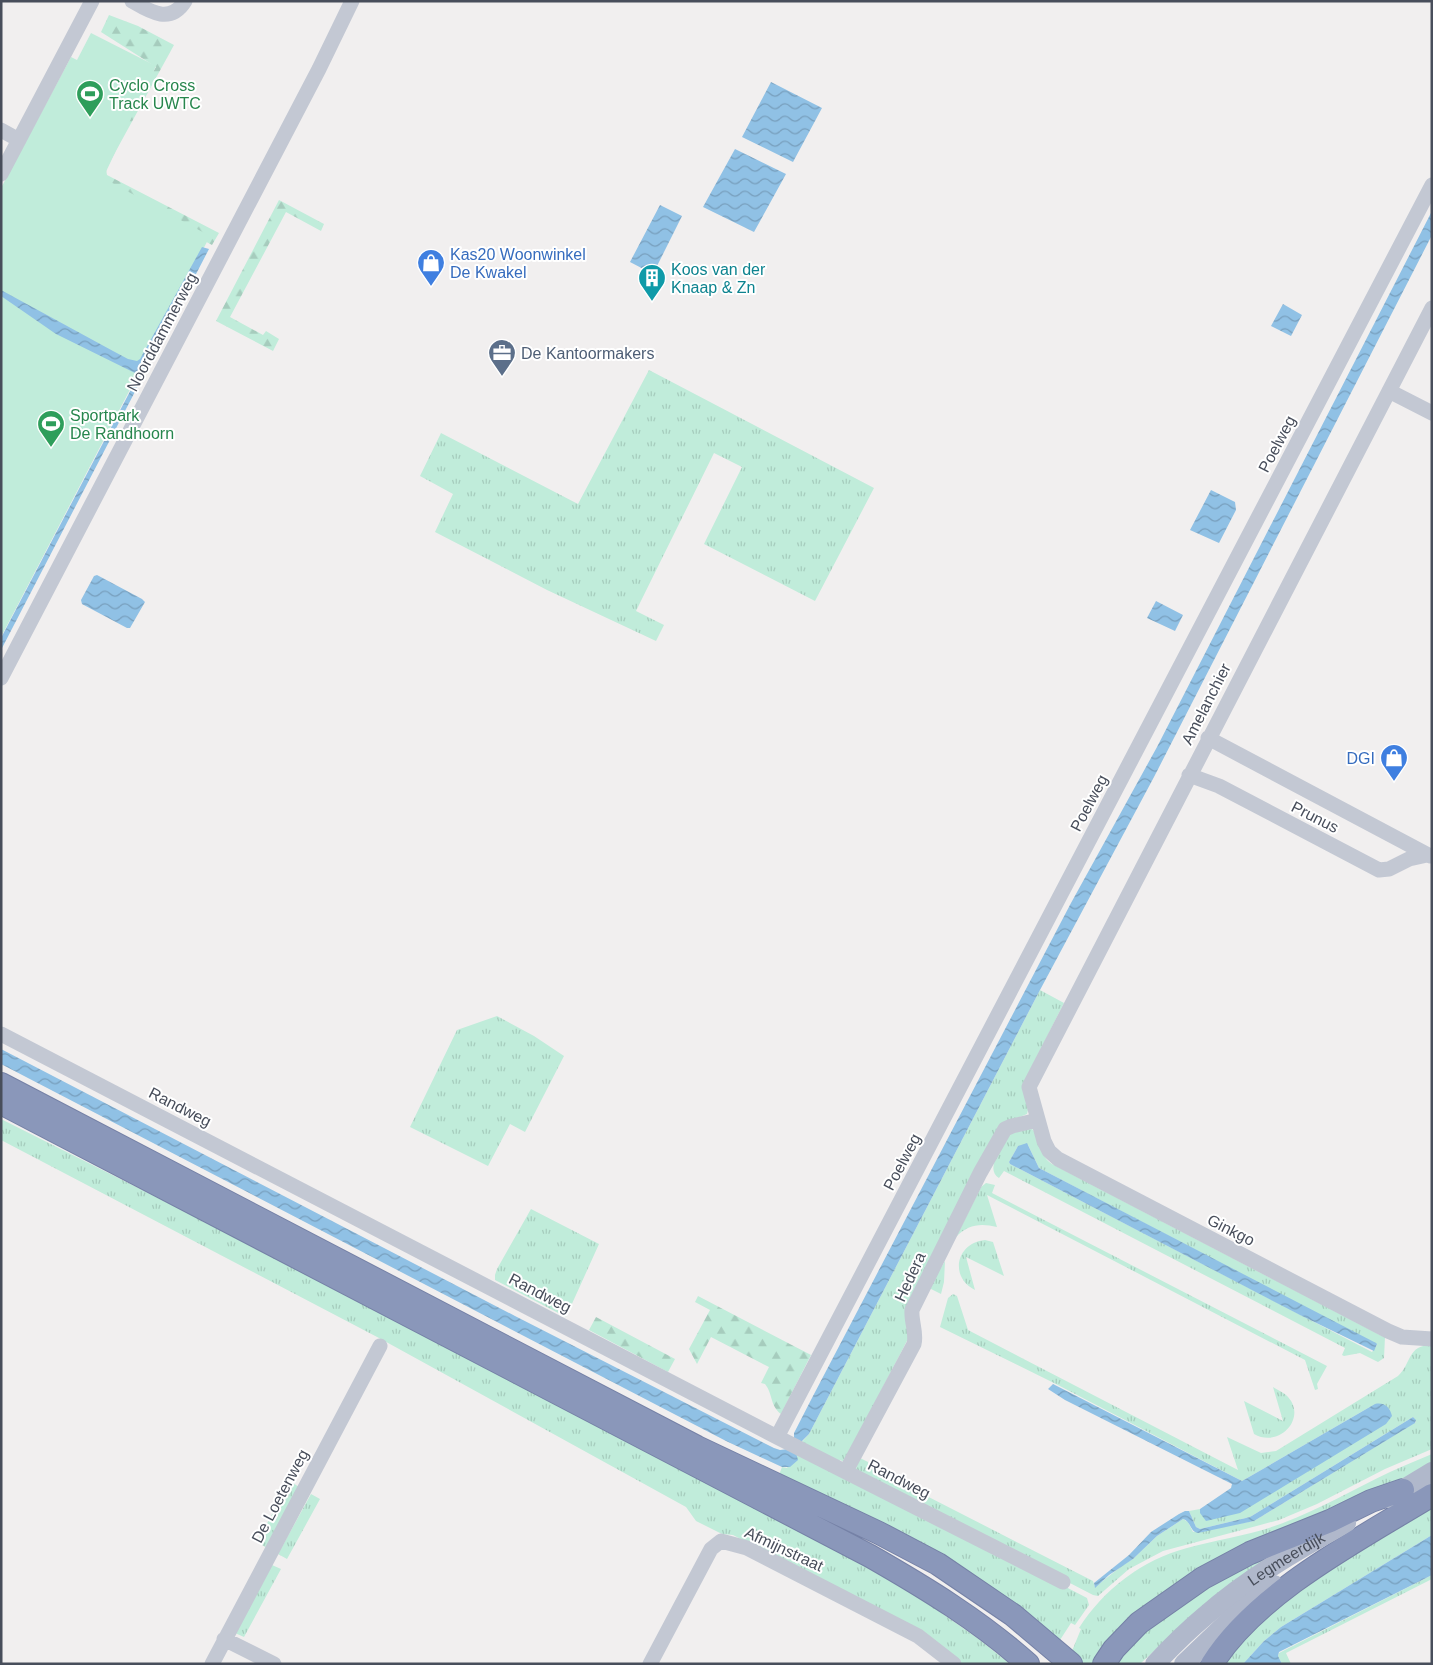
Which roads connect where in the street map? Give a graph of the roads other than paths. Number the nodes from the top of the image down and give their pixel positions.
1 (92, 1) edge
2 (132, 1) edge
3 (185, 1) edge
4 (352, 1) edge
5 (1, 130) edge
6 (19, 140) junction
7 (1, 174) edge
8 (1432, 185) edge
9 (1432, 308) edge
10 (1389, 391) junction
11 (1432, 412) edge
12 (1, 678) edge
13 (1208, 738) junction
14 (1189, 775) junction
15 (1429, 856) edge
16 (1, 1034) edge
17 (1, 1084) edge
18 (1, 1103) edge
19 (1038, 1120) junction
20 (1432, 1339) edge
21 (380, 1346) dead end
22 (781, 1438) junction
23 (846, 1471) junction
24 (1432, 1472) edge
25 (1432, 1484) edge
26 (1403, 1490) junction
27 (1432, 1495) edge
28 (1063, 1582) dead end
29 (224, 1639) junction
30 (1104, 1663) edge
31 (212, 1664) edge
32 (274, 1664) edge
33 (650, 1664) edge
34 (954, 1664) edge
35 (1028, 1664) edge
36 (1071, 1664) edge
37 (1155, 1664) edge
38 (1184, 1664) edge
39 (1212, 1664) edge

1 - 6 street
2 - 3 street
4 - 12 street, Noorddammerweg
5 - 6 street
6 - 7 street
8 - 22 street, Poelweg
9 - 10 street, Amelanchier
10 - 11 street
10 - 13 street, Amelanchier
13 - 14 street, Amelanchier
13 - 15 street, Prunus
14 - 15 street, Prunus
14 - 19 street, Amelanchier
16 - 22 street, Randweg
17 - 36 highway
18 - 35 highway
19 - 20 street, Ginkgo
19 - 23 street, Hedera
21 - 29 street, De Loetenweg
22 - 23 street, Randweg
23 - 28 street, Randweg
24 - 26 main road, Legmeerdijk
25 - 38 main road, Legmeerdijk
26 - 30 highway
26 - 37 main road, Legmeerdijk
27 - 39 highway
29 - 31 street, De Loetenweg
29 - 32 street
33 - 34 street, Afmijnstraat

